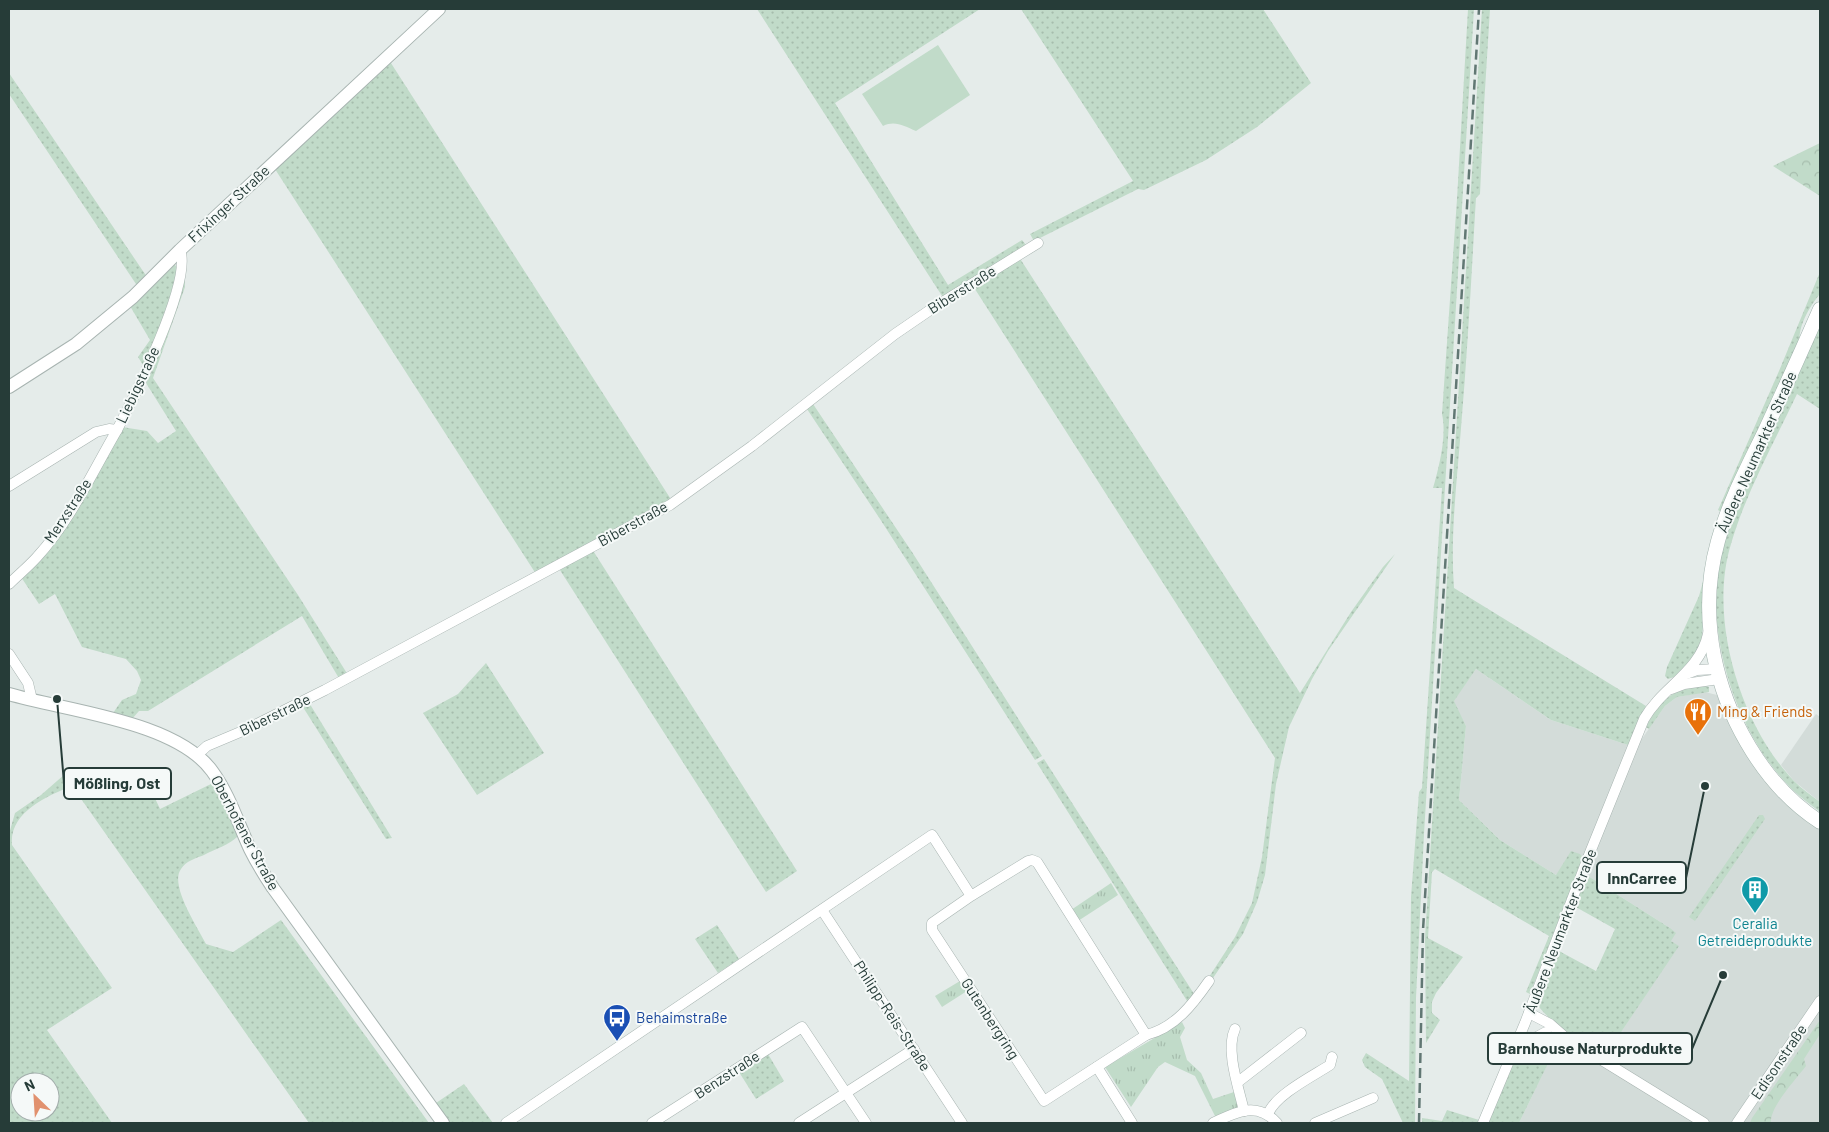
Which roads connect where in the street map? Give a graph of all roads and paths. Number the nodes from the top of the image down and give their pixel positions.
1 (439, 9) edge
2 (1038, 243) dead end
3 (180, 250) junction
4 (1820, 309) edge
5 (9, 387) edge
6 (117, 430) junction
7 (9, 486) edge
8 (9, 584) edge
9 (1710, 629) junction
10 (9, 654) edge
11 (1685, 674) junction
12 (1718, 674) junction
13 (1670, 689) junction
14 (9, 694) edge
15 (32, 700) junction
16 (197, 755) junction
17 (1820, 822) edge
18 (971, 896) junction
19 (822, 910) junction
20 (1209, 980) dead end
21 (1820, 1001) edge
22 (1529, 1013) junction
23 (1525, 1023) junction
24 (1235, 1029) dead end
25 (1301, 1033) dead end
26 (1548, 1033) junction
27 (1146, 1035) junction
28 (1566, 1038) junction
29 (914, 1049) junction
30 (1332, 1057) dead end
31 (1508, 1065) junction
32 (1097, 1067) junction
33 (1238, 1082) junction
34 (846, 1092) junction
35 (1373, 1098) dead end
36 (1244, 1111) junction
37 (1268, 1114) junction
38 (443, 1123) edge
39 (506, 1123) edge
40 (652, 1123) edge
41 (799, 1123) edge
42 (866, 1123) edge
43 (962, 1123) edge
44 (1132, 1123) edge
45 (1213, 1123) edge
46 (1278, 1123) edge
47 (1315, 1123) edge
48 (1483, 1123) edge
49 (1704, 1123) edge
50 (1737, 1123) edge

1 - 3 street, Frixinger Straße
2 - 16 street, Biberstraße
3 - 5 street, Frixinger Straße
3 - 6 street, Liebigstraße
4 - 9 main road, Äußere Neumarkter Straße
6 - 7 street, Liebigstraße
6 - 8 street, Merxstraße
9 - 11 street, Äußere Neumarkter Straße
9 - 12 main road, Äußere Neumarkter Straße
10 - 15 street
11 - 12 street
11 - 13 street, Äußere Neumarkter Straße
12 - 13 street, Äußere Neumarkter Straße
12 - 17 main road
13 - 22 street, Äußere Neumarkter Straße
14 - 15 street, Oberhofener Straße
15 - 16 street, Oberhofener Straße
16 - 38 street, Oberhofener Straße
18 - 19 street
18 - 27 street, Gutenbergring
18 - 32 street, Gutenbergring
19 - 29 street, Philipp-Reis-Straße
19 - 39 street
20 - 27 street, Gutenbergring
21 - 50 street, Edisonstraße
22 - 23 street, Äußere Neumarkter Straße
22 - 28 street
23 - 26 street
23 - 31 street, Äußere Neumarkter Straße
24 - 33 street
25 - 33 street
26 - 28 street
26 - 31 street
27 - 32 street, Gutenbergring
28 - 49 street
29 - 34 street
29 - 43 street, Philipp-Reis-Straße
30 - 37 street
31 - 48 street, Äußere Neumarkter Straße
32 - 44 street
33 - 36 street
34 - 40 street, Benzstraße
34 - 41 street
34 - 42 street
35 - 47 street
36 - 37 street
36 - 45 street
37 - 46 street

